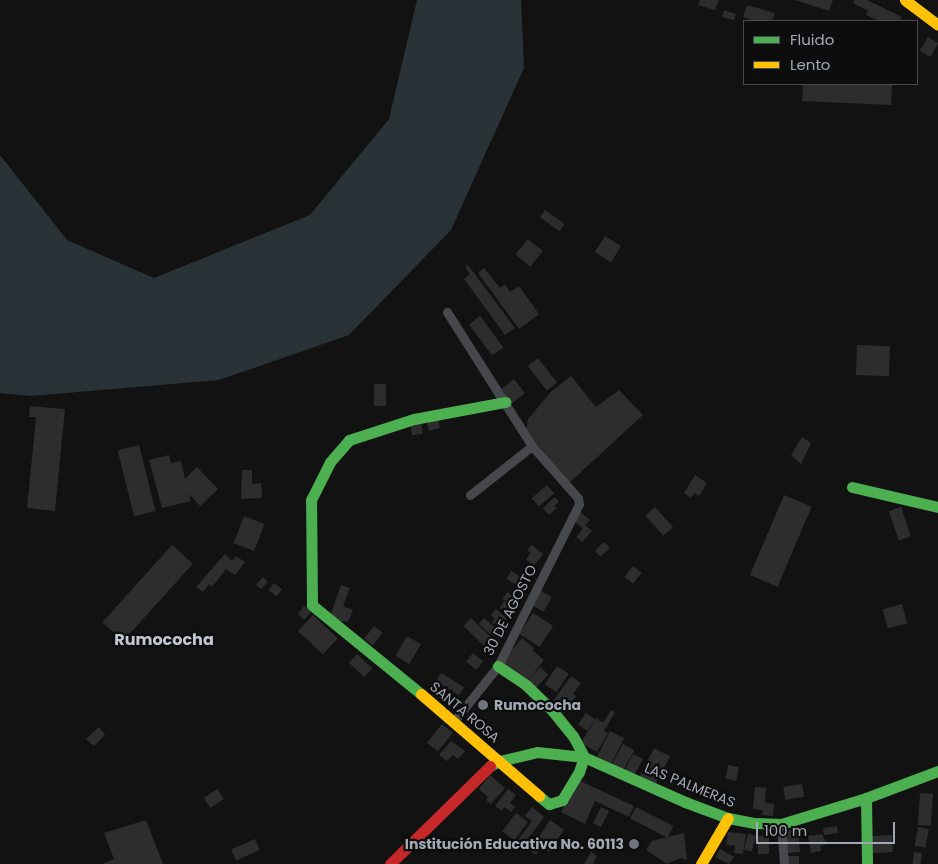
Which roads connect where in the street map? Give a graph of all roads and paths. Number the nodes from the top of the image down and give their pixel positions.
1 (905, 0) edge
2 (938, 24) edge
3 (447, 312) dead end
4 (505, 402) junction
5 (532, 446) junction
6 (852, 487) dead end
7 (470, 495) dead end
8 (938, 507) edge
9 (498, 666) junction
10 (454, 721) junction
11 (584, 757) junction
12 (499, 761) junction
13 (938, 771) edge
14 (866, 798) junction
15 (728, 818) junction
16 (781, 824) junction
17 (390, 864) edge
18 (701, 864) edge
19 (784, 864) edge
20 (867, 864) edge

1 - 2 street
3 - 4 street
4 - 5 street
4 - 10 street, SANTA ROSA
5 - 7 street
5 - 9 street, 30 DE AGOSTO
6 - 8 street
9 - 10 street, 30 DE AGOSTO
9 - 11 street
10 - 12 street, SANTA ROSA
11 - 12 street, LAS PALMERAS
11 - 12 street, SANTA ROSA
11 - 15 street, LAS PALMERAS
12 - 17 street
13 - 14 street, LAS PALMERAS
14 - 16 street, LAS PALMERAS
14 - 20 street
15 - 16 street, LAS PALMERAS
15 - 18 street
16 - 19 street

